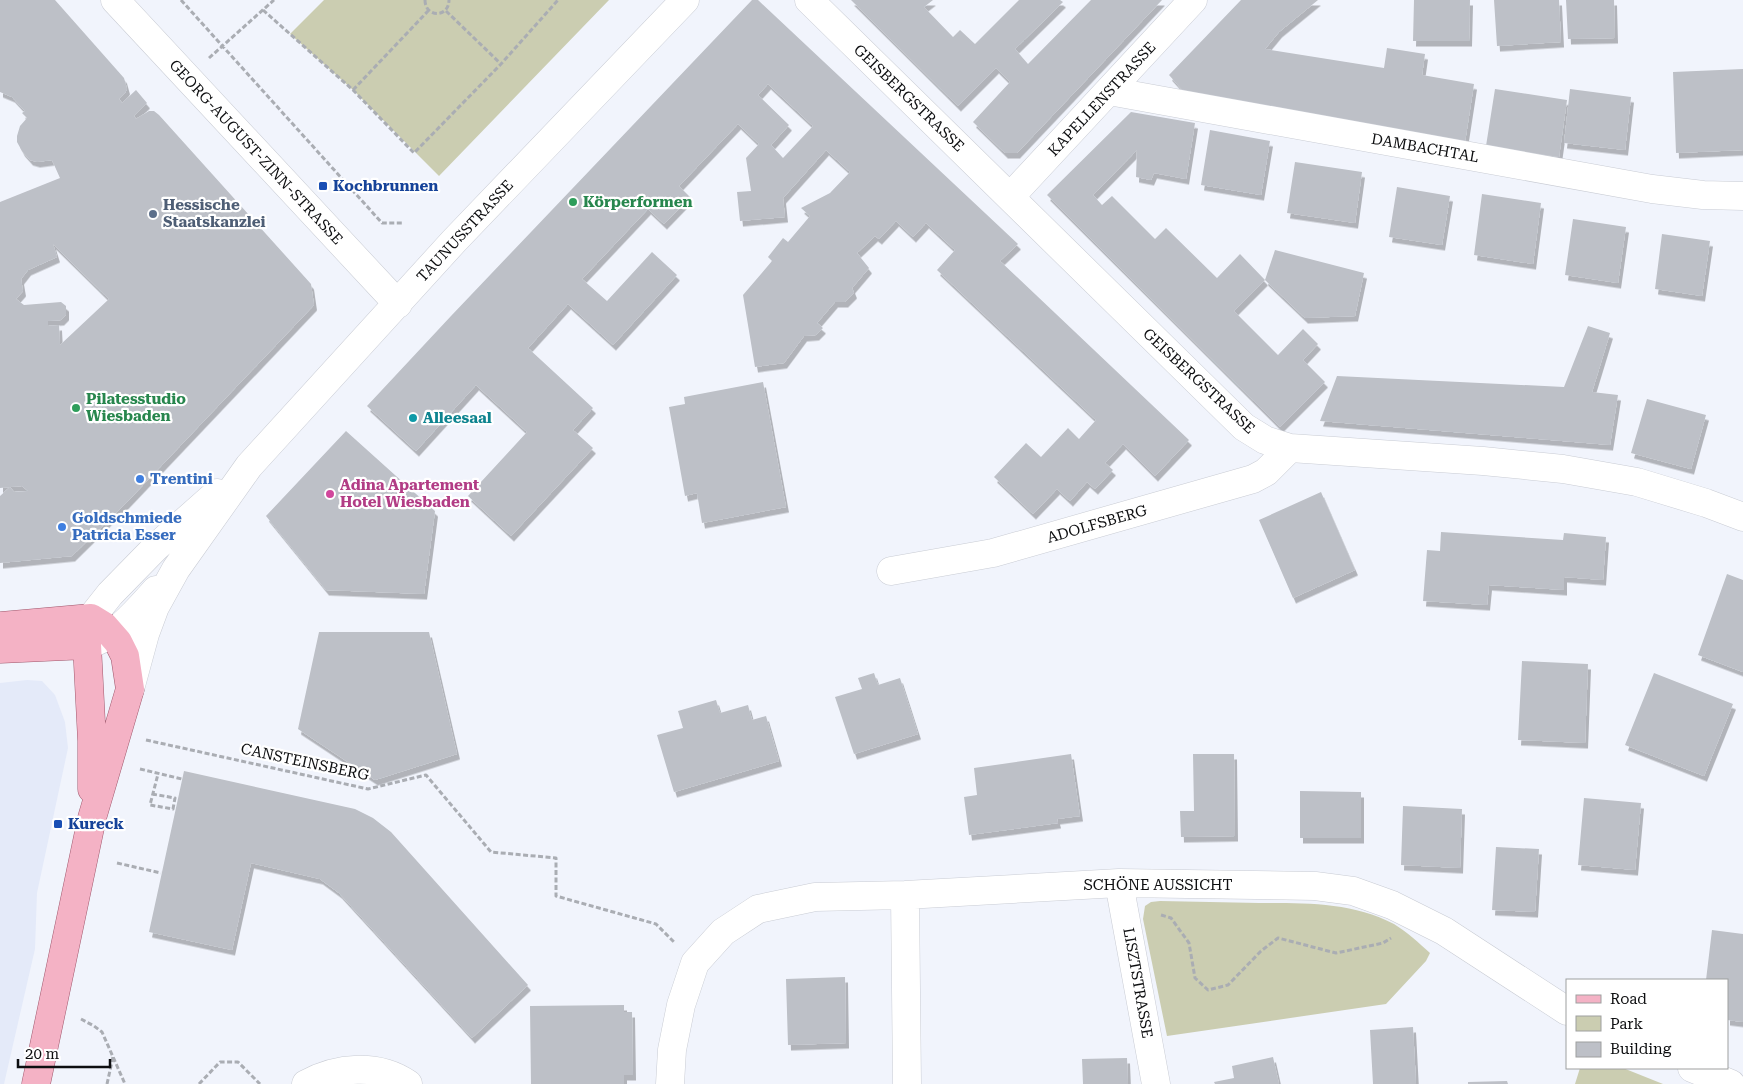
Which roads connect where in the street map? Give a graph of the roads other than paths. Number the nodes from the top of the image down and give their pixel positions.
1 (115, 0) edge
2 (686, 0) edge
3 (809, 0) edge
4 (1193, 0) edge
5 (1109, 91) junction
6 (1743, 196) edge
7 (1010, 197) junction
8 (398, 304) junction
9 (1290, 448) junction
10 (249, 466) junction
11 (1743, 517) edge
12 (176, 569) junction
13 (891, 571) dead end
14 (0, 626) edge
15 (96, 632) junction
16 (0, 649) edge
17 (130, 689) junction
18 (92, 818) junction
19 (1121, 892) junction
20 (905, 895) junction
21 (1566, 1011) edge
22 (1694, 1069) edge
23 (36, 1084) edge
24 (306, 1084) edge
25 (408, 1084) edge
26 (670, 1084) edge
27 (907, 1084) edge
28 (1156, 1084) edge
29 (1731, 1084) edge

1 - 8 street, GEORG-AUGUST-ZINN-STRASSE
2 - 8 street, TAUNUSSTRASSE
3 - 7 street, GEISBERGSTRASSE
4 - 5 street, KAPELLENSTRASSE
5 - 6 street, DAMBACHTAL
5 - 7 street, KAPELLENSTRASSE
7 - 9 street, GEISBERGSTRASSE
8 - 10 street, TAUNUSSTRASSE
9 - 11 street, GEISBERGSTRASSE
9 - 13 street, ADOLFSBERG
10 - 12 street, TAUNUSSTRASSE
10 - 15 street, TAUNUSSTRASSE
12 - 15 street
12 - 17 street
14 - 15 main road
15 - 16 main road
15 - 17 main road
15 - 18 main road
17 - 18 main road
18 - 23 main road
19 - 20 street, SCHÖNE AUSSICHT
19 - 21 street, SCHÖNE AUSSICHT
19 - 28 street, LISZTSTRASSE
20 - 26 street, SCHÖNE AUSSICHT
20 - 27 street
22 - 29 street
24 - 25 street

